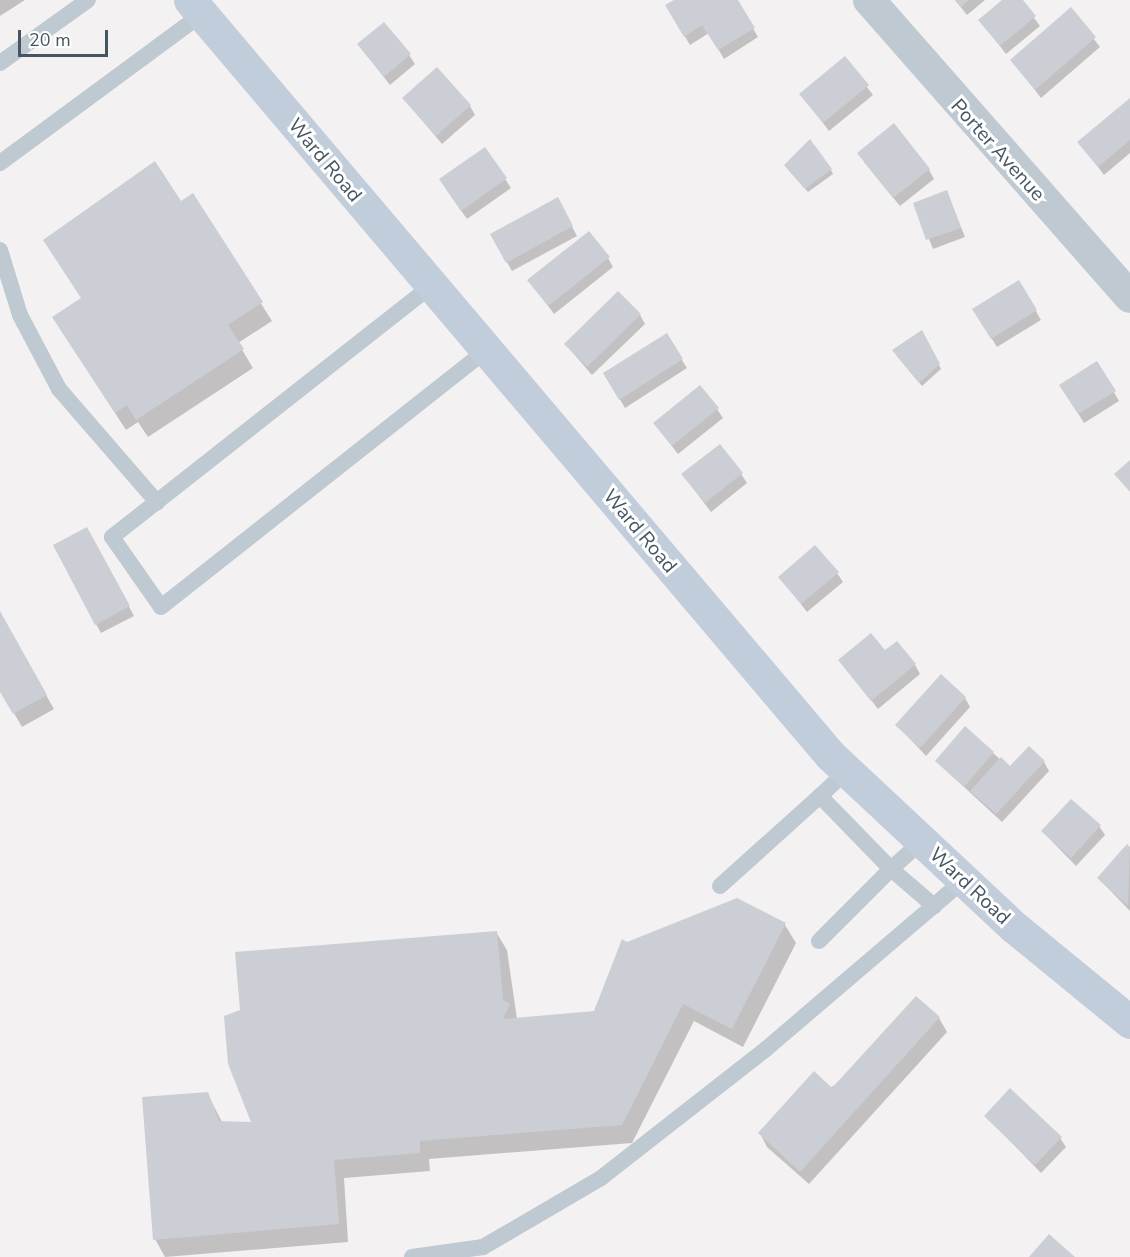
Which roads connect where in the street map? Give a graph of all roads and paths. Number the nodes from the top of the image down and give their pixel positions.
1 (88, 0) edge
2 (869, 0) edge
3 (196, 7) edge
4 (0, 63) edge
5 (0, 163) edge
6 (0, 250) edge
7 (431, 286) junction
8 (1130, 297) edge
9 (486, 350) junction
10 (157, 501) junction
11 (847, 771) junction
12 (820, 796) junction
13 (922, 841) junction
14 (891, 869) junction
15 (964, 880) junction
16 (720, 886) dead end
17 (934, 906) junction
18 (819, 941) dead end
19 (1130, 1022) edge
20 (412, 1257) edge

1 - 4 lane
2 - 8 street, Porter Avenue
3 - 5 lane
3 - 7 main road, Ward Road
6 - 10 lane
7 - 9 main road, Ward Road
7 - 10 lane
9 - 10 lane
9 - 11 main road, Ward Road
11 - 12 lane
11 - 13 main road, Ward Road
12 - 14 lane
12 - 16 lane
13 - 14 lane
13 - 15 main road, Ward Road
14 - 17 lane
14 - 18 lane
15 - 17 lane
15 - 19 main road, Ward Road
17 - 20 lane

